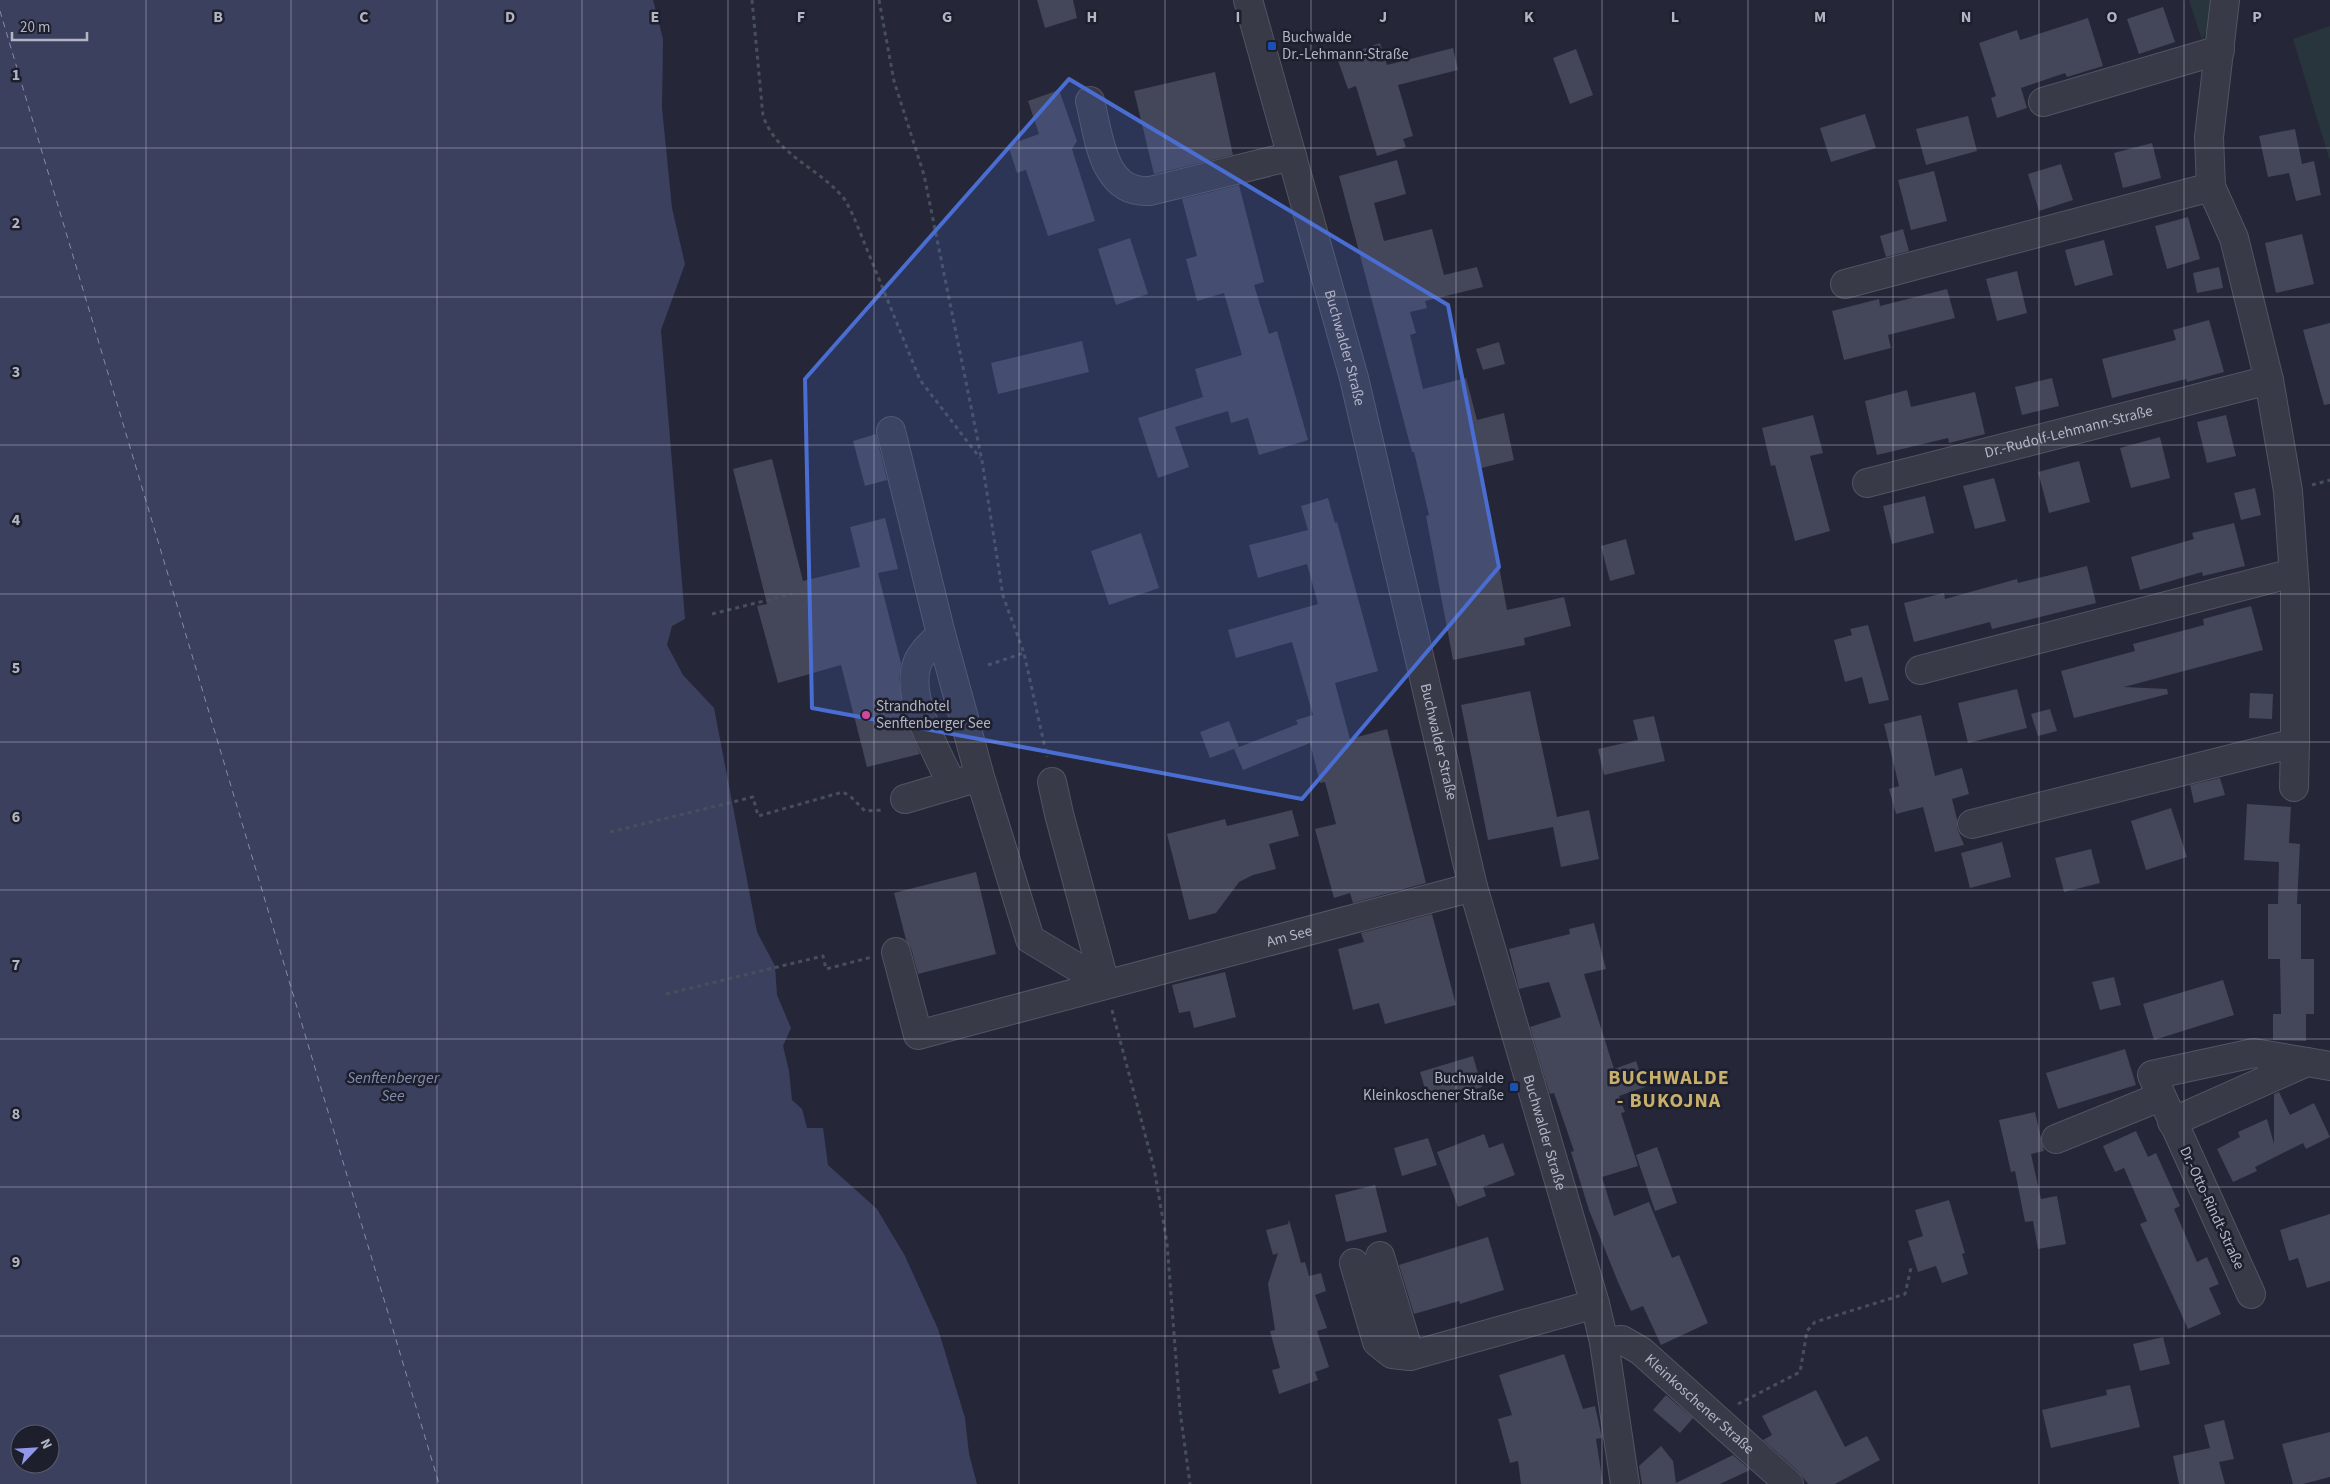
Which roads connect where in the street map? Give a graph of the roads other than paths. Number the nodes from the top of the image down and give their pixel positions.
1 (1248, 0) edge
2 (2225, 0) edge
3 (2220, 50) junction
4 (1090, 101) dead end
5 (2043, 102) dead end
6 (1292, 156) junction
7 (2211, 187) junction
8 (1845, 284) dead end
9 (2269, 380) junction
10 (892, 431) dead end
11 (1866, 483) dead end
12 (2293, 573) junction
13 (941, 634) junction
14 (1920, 670) dead end
15 (2295, 743) junction
16 (980, 777) junction
17 (1052, 782) road end
18 (952, 785) junction
19 (2294, 787) dead end
20 (906, 799) road end
21 (1972, 824) dead end
22 (1473, 887) junction
23 (896, 952) road end
24 (1105, 984) junction
25 (2318, 1064) edge
26 (2160, 1096) junction
27 (2172, 1122) junction
28 (2056, 1139) dead end
29 (1380, 1256) dead end
30 (1354, 1263) dead end
31 (2252, 1294) dead end
32 (1595, 1304) junction
33 (1604, 1342) junction
34 (1410, 1356) junction
35 (1625, 1484) edge
36 (1789, 1484) edge

1 - 6 street, Buchwalder Straße
2 - 3 street
3 - 5 street
3 - 7 street
4 - 6 street
6 - 22 street, Buchwalder Straße
7 - 8 street
7 - 9 street
9 - 11 street, Dr.-Rudolf-Lehmann-Straße
9 - 12 street
10 - 13 street
12 - 14 street
12 - 15 street
13 - 16 street
13 - 18 street
15 - 19 street
15 - 21 street
16 - 18 street
16 - 24 street
17 - 24 street
18 - 20 street
22 - 24 street, Am See
22 - 32 street, Buchwalder Straße
23 - 24 street, Am See
25 - 26 street, Dr.-Otto-Rindt-Straße
25 - 27 street, Dr.-Otto-Rindt-Straße
26 - 27 street, Dr.-Otto-Rindt-Straße
26 - 28 street
27 - 31 street, Dr.-Otto-Rindt-Straße
29 - 34 street
30 - 34 street
32 - 33 street, Buchwalder Straße
32 - 34 street
33 - 35 street, Buchwalder Straße
33 - 36 street, Kleinkoschener Straße

